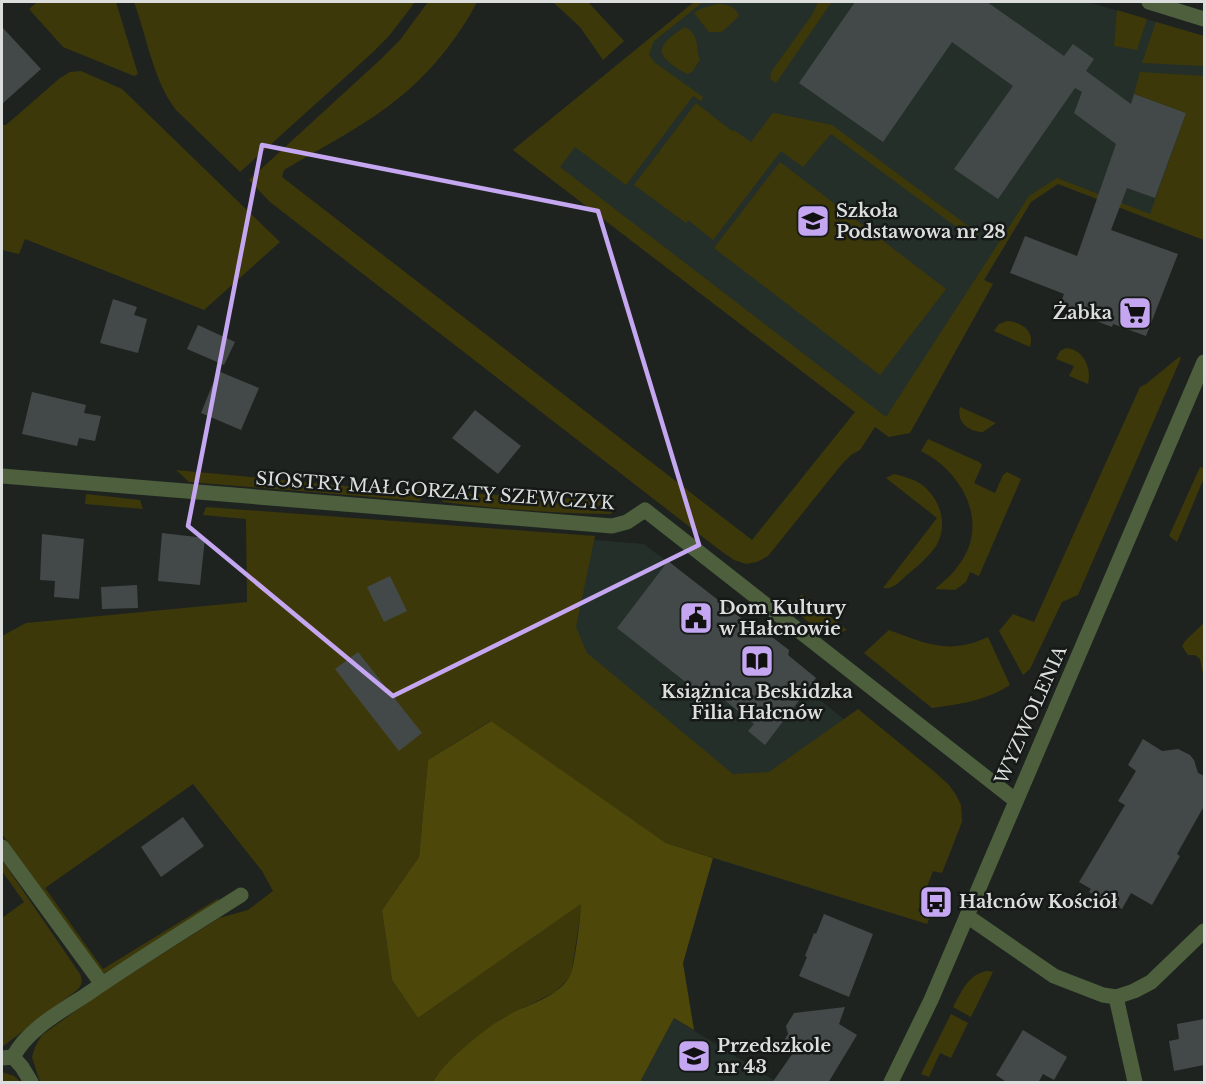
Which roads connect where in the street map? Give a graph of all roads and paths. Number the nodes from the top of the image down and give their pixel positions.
1 (1149, 2) edge
2 (1204, 19) edge
3 (1204, 364) edge
4 (2, 476) edge
5 (1015, 801) junction
6 (2, 847) edge
7 (242, 895) dead end
8 (967, 916) junction
9 (1204, 931) edge
10 (102, 984) junction
11 (1116, 997) junction
12 (7, 1058) edge
13 (31, 1083) edge
14 (891, 1083) edge
15 (1135, 1083) edge

1 - 2 street
3 - 5 street, WYZWOLENIA
4 - 5 street, SIOSTRY MAŁGORZATY SZEWCZYK
5 - 8 street, WYZWOLENIA
6 - 10 street
7 - 10 street
8 - 11 street
8 - 14 street, WYZWOLENIA
9 - 11 street
10 - 12 street
11 - 15 street
12 - 13 street

